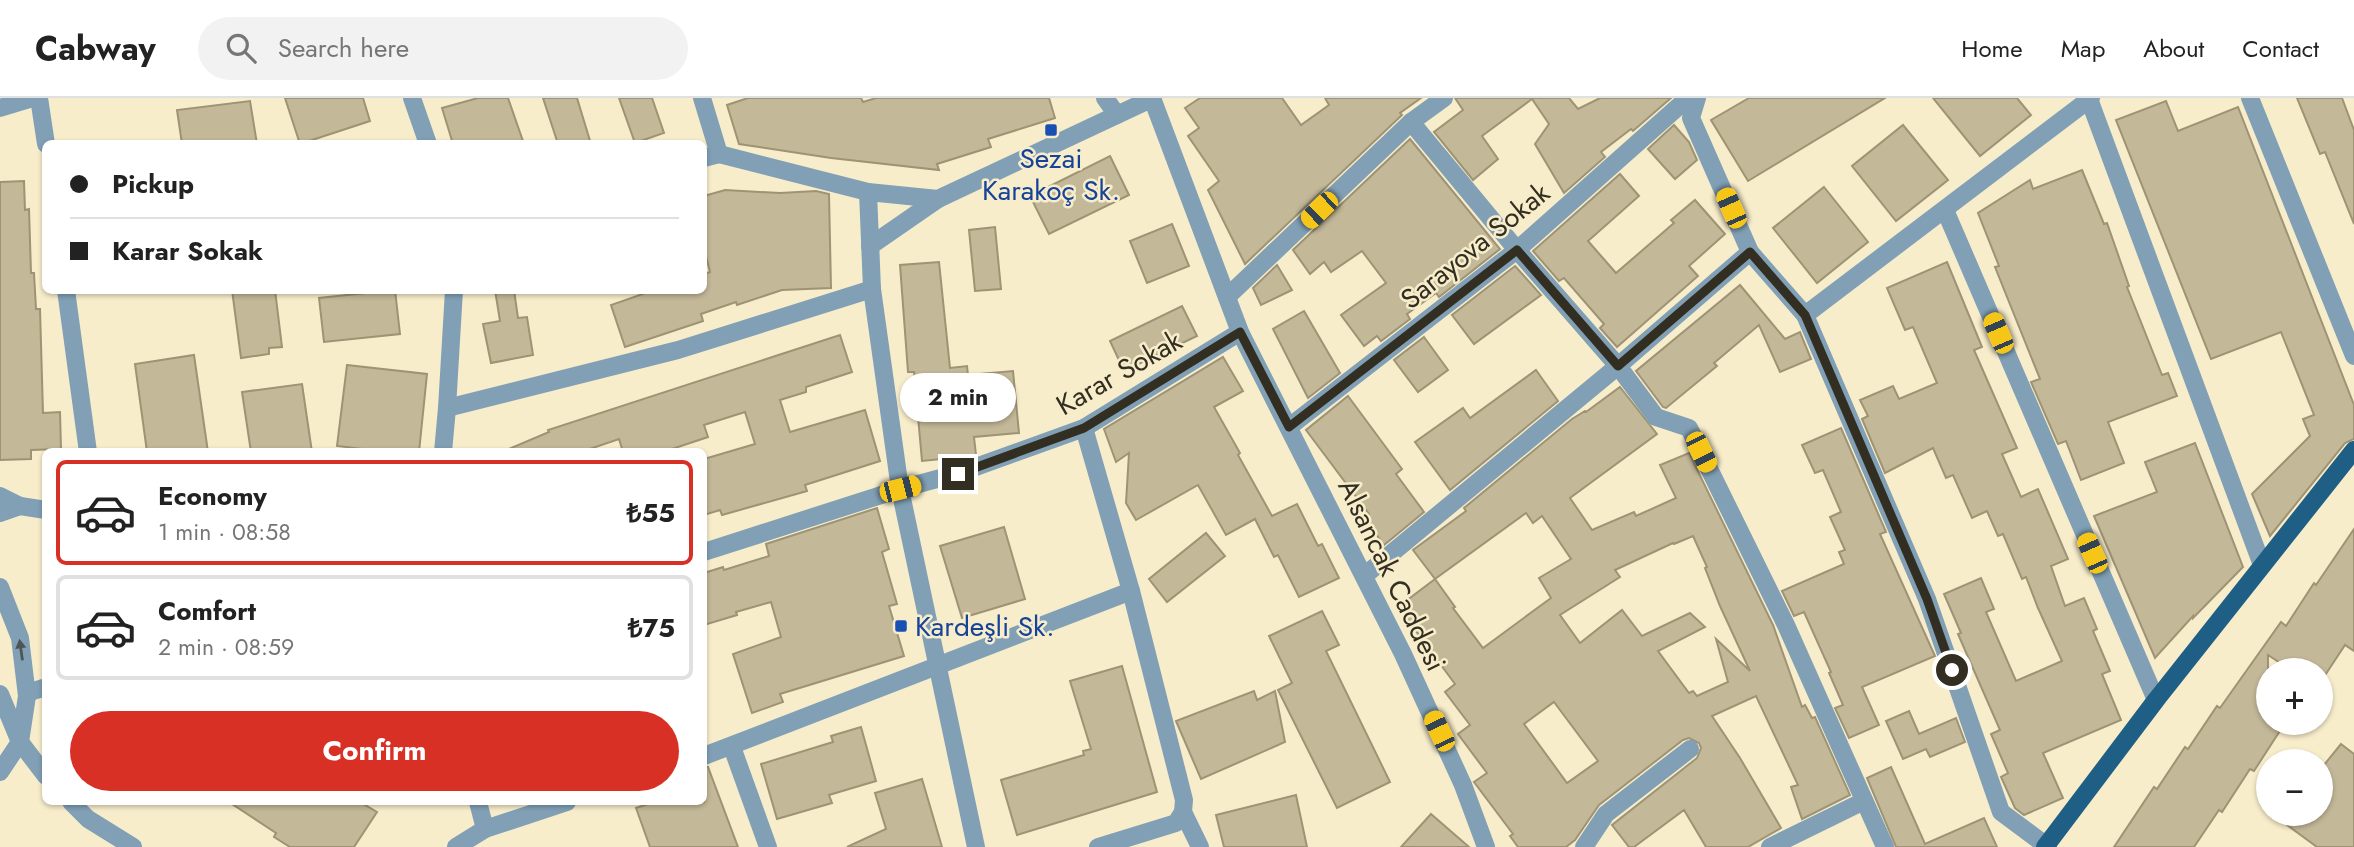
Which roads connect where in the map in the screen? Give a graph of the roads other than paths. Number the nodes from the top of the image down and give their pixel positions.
1 (33, 98) edge
2 (40, 98) edge
3 (412, 98) edge
4 (702, 98) edge
5 (1105, 98) edge
6 (1152, 98) edge
7 (1444, 98) edge
8 (1688, 98) edge
9 (1697, 98) edge
10 (2250, 98) edge
11 (2090, 99) edge
12 (0, 108) edge
13 (1117, 115) junction
14 (1411, 122) junction
15 (45, 140) edge
16 (427, 140) edge
17 (711, 156) edge
18 (868, 192) junction
19 (938, 199) junction
20 (1945, 210) junction
21 (870, 246) junction
22 (1517, 250) junction
23 (1750, 252) junction
24 (872, 289) junction
25 (67, 294) edge
26 (454, 294) edge
27 (1227, 297) junction
28 (1805, 315) junction
29 (1240, 332) junction
30 (2354, 356) edge
31 (1618, 366) junction
32 (447, 408) junction
33 (1289, 427) junction
34 (1084, 428) junction
35 (87, 448) edge
36 (443, 448) edge
37 (2354, 450) edge
38 (900, 489) junction
39 (0, 496) edge
40 (20, 506) junction
41 (42, 509) edge
42 (0, 513) edge
43 (707, 551) edge
44 (2262, 565) junction
45 (1364, 576) junction
46 (0, 586) edge
47 (1131, 591) junction
48 (937, 666) junction
49 (42, 688) edge
50 (27, 693) junction
51 (0, 694) edge
52 (2155, 700) junction
53 (20, 741) junction
54 (732, 747) junction
55 (1689, 749) dead end
56 (707, 755) edge
57 (42, 771) edge
58 (0, 772) edge
59 (1864, 801) junction
60 (74, 805) edge
61 (479, 805) edge
62 (558, 805) edge
63 (1183, 812) junction
64 (485, 829) junction
65 (2047, 846) edge
66 (133, 847) edge
67 (456, 847) edge
68 (768, 847) edge
69 (976, 847) edge
70 (1098, 847) edge
71 (1200, 847) edge
72 (1486, 847) edge
73 (1584, 847) edge
74 (1770, 847) edge
75 (1885, 847) edge

1 - 12 street
2 - 15 street
3 - 16 street
4 - 17 street
5 - 13 street
6 - 13 street
6 - 27 street, Alsancak Caddesi
7 - 14 street
8 - 22 street, Sarayova Sokak
9 - 23 street
10 - 30 street
11 - 20 street
11 - 44 street
13 - 19 street
14 - 22 street
14 - 27 street
17 - 18 street
18 - 19 street
18 - 21 street
19 - 21 street
20 - 28 street
20 - 52 street
21 - 24 street
22 - 31 street
22 - 33 street, Sarayova Sokak
23 - 28 street
23 - 31 street
24 - 32 street
24 - 38 street
25 - 35 street
26 - 32 street
27 - 29 street, Alsancak Caddesi
28 - 65 street
29 - 33 street, Alsancak Caddesi
29 - 34 street, Karar Sokak
31 - 45 street
31 - 59 street
32 - 36 street
33 - 45 street, Alsancak Caddesi
34 - 38 street, Karar Sokak
34 - 47 street
37 - 44 main road
38 - 43 street, Karar Sokak
38 - 48 street
39 - 40 street
40 - 41 street
40 - 42 street
44 - 52 main road
45 - 72 street, Alsancak Caddesi
50 -> 46 street
47 - 48 street
47 - 63 street
48 - 54 street
48 - 69 street
49 - 50 street
50 - 53 street
51 - 53 street
52 - 65 main road
53 - 57 street
53 - 58 street
54 - 56 street
54 - 68 street
55 - 73 street
59 - 74 street
59 - 75 street
60 - 66 street
61 - 64 street
62 - 64 street
63 - 70 street
63 - 71 street
64 - 67 street

